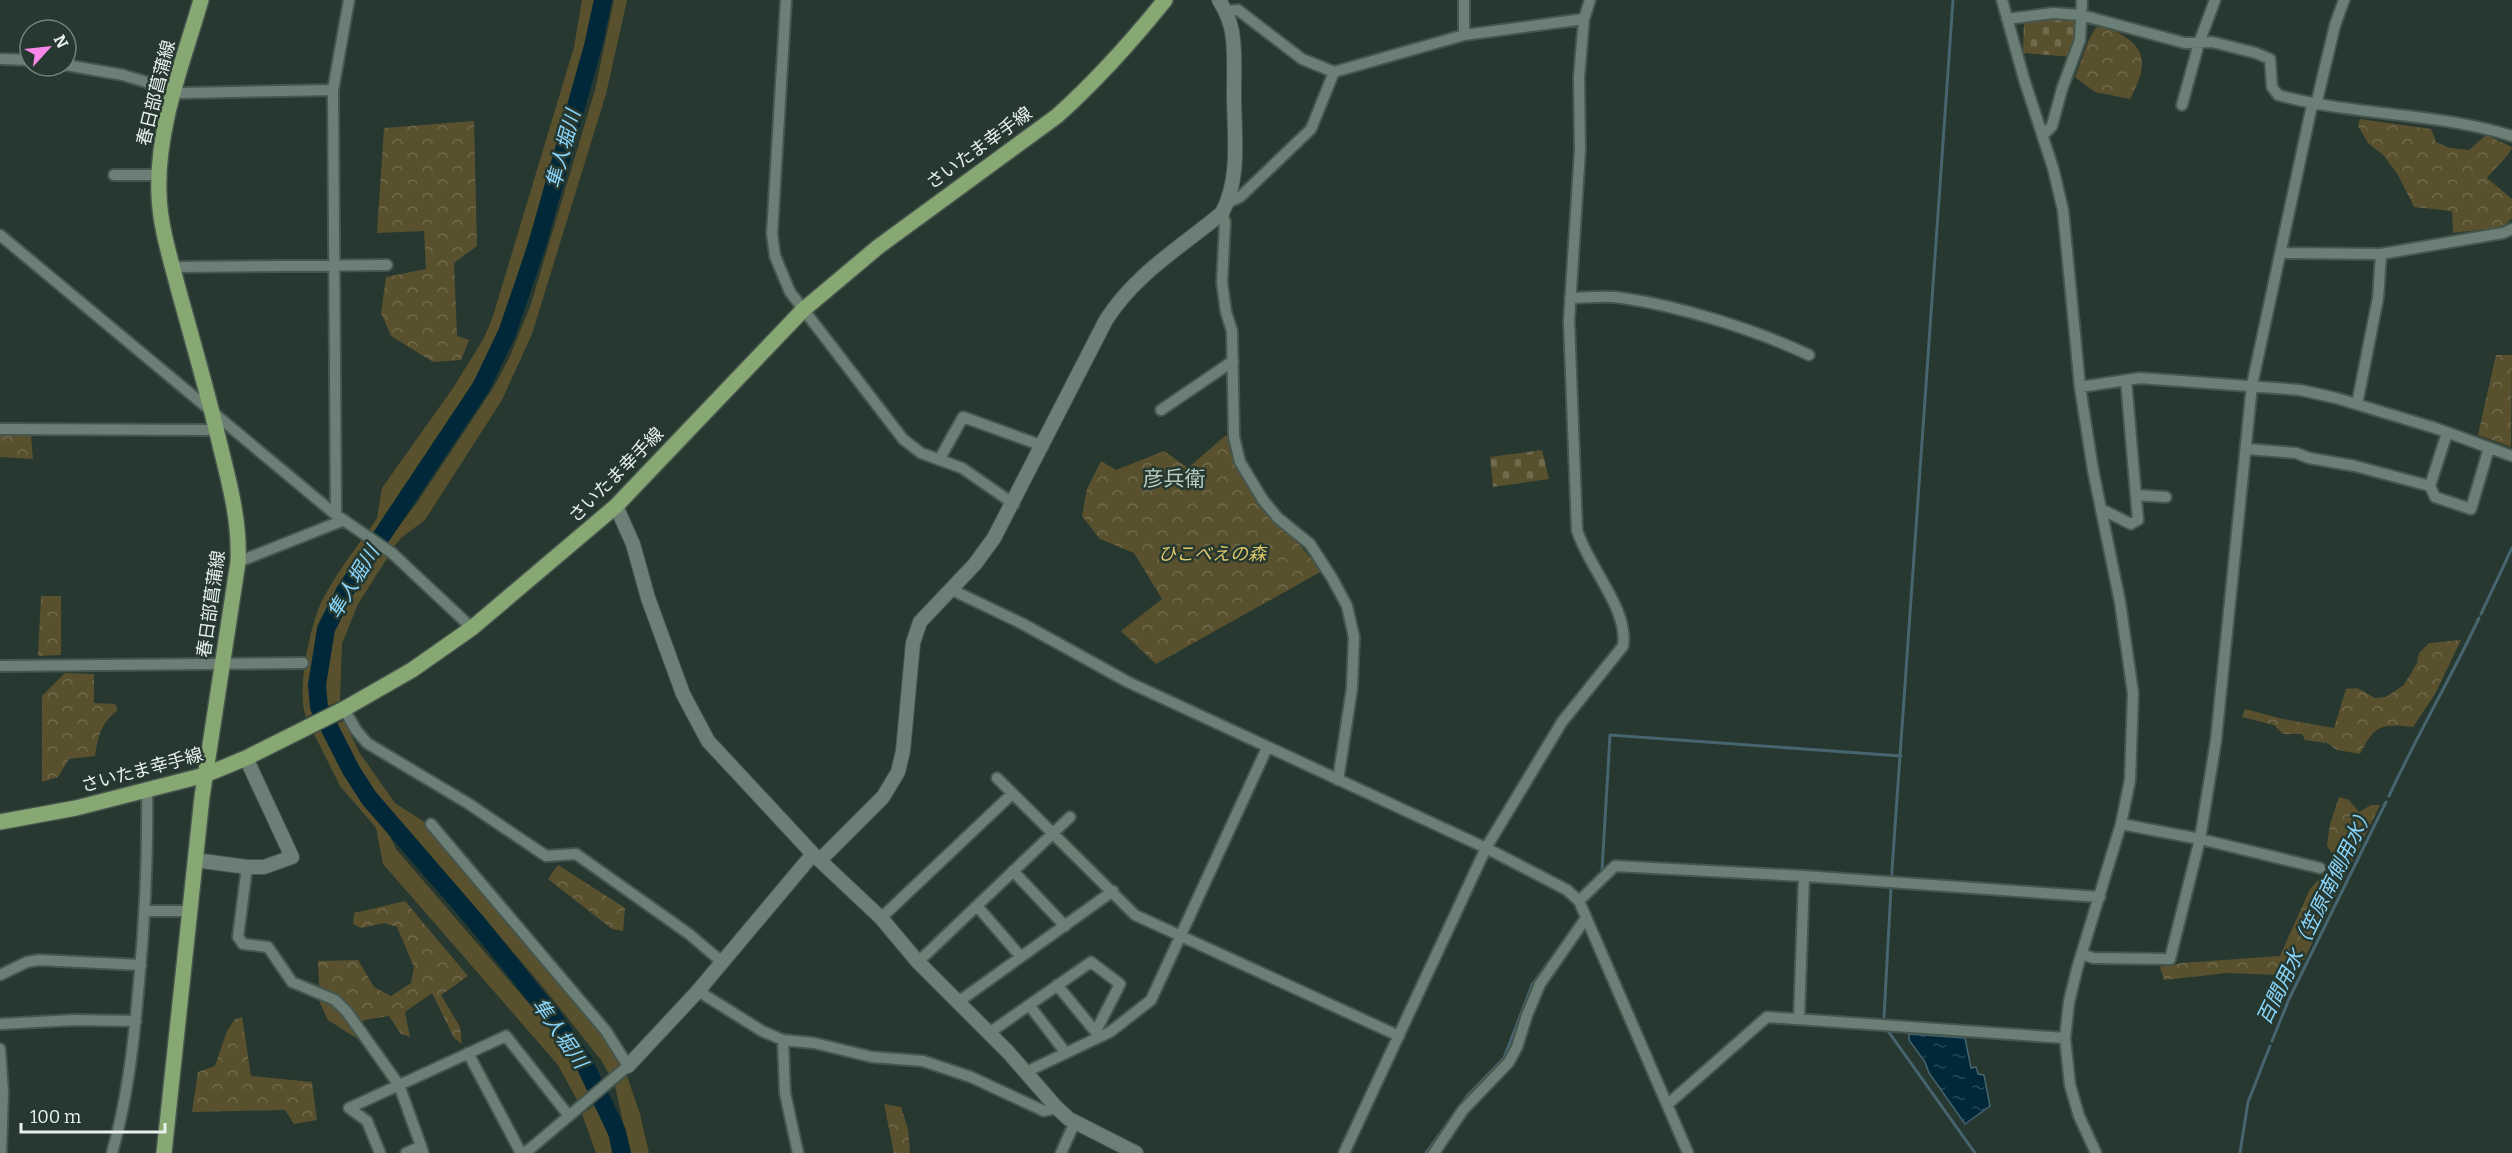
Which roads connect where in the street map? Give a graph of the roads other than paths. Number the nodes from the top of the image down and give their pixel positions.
1 (201, 0) edge
2 (349, 0) edge
3 (786, 0) edge
4 (1165, 0) edge
5 (1464, 0) edge
6 (1590, 0) edge
7 (2002, 0) edge
8 (2082, 0) edge
9 (2215, 0) edge
10 (2344, 0) edge
11 (1222, 6) edge
12 (2081, 15) junction
13 (1584, 19) junction
14 (2007, 19) junction
15 (1464, 35) junction
16 (2199, 43) junction
17 (0, 59) edge
18 (18, 60) edge
19 (78, 67) edge
20 (1334, 72) junction
21 (333, 90) junction
22 (174, 91) junction
23 (2182, 105) dead end
24 (2314, 105) junction
25 (2043, 135) junction
26 (2512, 136) edge
27 (114, 175) dead end
28 (159, 175) junction
29 (1224, 208) junction
30 (2512, 229) edge
31 (0, 236) edge
32 (2281, 253) junction
33 (2380, 254) junction
34 (387, 265) dead end
35 (172, 267) junction
36 (334, 267) junction
37 (1570, 298) junction
38 (803, 310) junction
39 (1809, 355) dead end
40 (1233, 361) junction
41 (2126, 380) junction
42 (2252, 385) junction
43 (2080, 387) junction
44 (2356, 404) junction
45 (1161, 410) dead end
46 (212, 413) junction
47 (0, 429) edge
48 (216, 430) junction
49 (2447, 433) junction
50 (1043, 446) junction
51 (2489, 448) junction
52 (2247, 449) junction
53 (2512, 456) edge
54 (939, 460) junction
55 (2430, 486) junction
56 (2136, 495) junction
57 (2166, 497) dead end
58 (1014, 504) junction
59 (616, 506) junction
60 (2101, 509) junction
61 (340, 518) junction
62 (238, 562) junction
63 (950, 589) junction
64 (472, 628) junction
65 (303, 663) dead end
66 (222, 665) junction
67 (0, 666) edge
68 (344, 709) junction
69 (1267, 748) junction
70 (246, 758) junction
71 (205, 775) junction
72 (997, 778) dead end
73 (1338, 780) junction
74 (147, 791) junction
75 (1012, 794) junction
76 (1070, 817) dead end
77 (0, 822) edge
78 (431, 824) dead end
79 (2121, 824) junction
80 (1053, 833) junction
81 (2200, 839) junction
82 (1486, 848) junction
83 (817, 857) junction
84 (195, 860) junction
85 (247, 867) junction
86 (2320, 868) dead end
87 (1013, 871) junction
88 (1804, 876) junction
89 (1113, 891) junction
90 (2100, 897) junction
91 (1579, 901) junction
92 (977, 906) junction
93 (145, 911) junction
94 (189, 911) junction
95 (881, 918) junction
96 (1586, 918) junction
97 (1065, 926) junction
98 (1181, 937) junction
99 (2082, 954) junction
100 (1021, 957) junction
101 (722, 962) junction
102 (918, 962) junction
103 (141, 965) junction
104 (0, 975) edge
105 (1057, 985) junction
106 (698, 991) junction
107 (958, 1002) junction
108 (1029, 1005) junction
109 (1799, 1019) junction
110 (136, 1021) junction
111 (0, 1024) edge
112 (988, 1033) junction
113 (1098, 1034) junction
114 (1399, 1036) junction
115 (2065, 1038) junction
116 (783, 1040) junction
117 (0, 1049) edge
118 (468, 1053) junction
119 (1066, 1053) junction
120 (628, 1066) junction
121 (1026, 1072) junction
122 (399, 1085) junction
123 (1668, 1104) junction
124 (1057, 1108) junction
125 (573, 1113) junction
126 (1075, 1122) junction
127 (422, 1150) edge
128 (1, 1153) edge
129 (112, 1153) edge
130 (164, 1153) edge
131 (380, 1153) edge
132 (406, 1153) edge
133 (525, 1153) edge
134 (798, 1153) edge
135 (1060, 1153) edge
136 (1136, 1153) edge
137 (1344, 1153) edge
138 (1434, 1153) edge
139 (1688, 1153) edge
140 (2096, 1153) edge

1 - 22 main road, 春日部菖蒲線
2 - 21 street
3 - 38 street
4 - 38 main road, さいたま幸手線
5 - 15 street
6 - 13 street
7 - 14 street
8 - 12 street
9 - 16 street
10 - 24 street
11 - 20 street
11 - 29 street
12 - 14 street
12 - 16 street
12 - 25 street
13 - 15 street
13 - 37 street
14 - 25 street
15 - 20 street
16 - 23 street
16 - 24 street
17 - 18 street
19 - 22 street
20 - 29 street
21 - 22 street
21 - 36 street
22 - 28 main road, 春日部菖蒲線
24 - 26 street
24 - 32 street
25 - 43 street
27 - 28 street
28 - 35 main road, 春日部菖蒲線
29 - 40 street
29 - 50 street
30 - 33 street
31 - 46 street
32 - 33 street
32 - 42 street
33 - 44 street
34 - 36 street
35 - 36 street
35 - 46 main road, 春日部菖蒲線
36 - 61 street
37 - 39 street
37 - 82 street
38 - 54 street
38 - 59 main road, さいたま幸手線
40 - 45 street
40 - 73 street
41 - 42 street
41 - 43 street
41 - 56 street
42 - 44 street
42 - 52 street
43 - 60 street
44 - 49 street
46 - 48 main road, 春日部菖蒲線
46 - 61 street
47 - 48 street
48 - 62 main road, 春日部菖蒲線
49 - 51 street
49 - 55 street
50 - 54 street
50 - 58 street
51 - 53 street
51 - 55 street
52 - 55 street
52 - 81 street
54 - 58 street
56 - 57 street
56 - 60 street
58 - 63 street
59 - 64 main road, さいたま幸手線
59 - 83 street
60 - 79 street
61 - 62 street
61 - 64 street
62 - 66 main road, 春日部菖蒲線
63 - 69 street
63 - 83 street
64 - 68 main road, さいたま幸手線
65 - 66 street
66 - 67 street
66 - 71 main road, 春日部菖蒲線
68 - 70 main road, さいたま幸手線
68 - 101 street
69 - 73 street
69 - 98 street
70 - 71 main road, さいたま幸手線
70 - 85 street
71 - 74 main road, さいたま幸手線
71 - 84 main road, 春日部菖蒲線
72 - 75 street
73 - 82 street
74 - 77 main road, さいたま幸手線
74 - 93 street
75 - 80 street
75 - 95 street
76 - 80 street
78 - 120 street
79 - 81 street
79 - 90 street
80 - 87 street
80 - 89 street
81 - 86 street
81 - 99 street
82 - 91 street
82 - 114 street
83 - 95 street
83 - 101 street
84 - 85 street
84 - 94 main road, 春日部菖蒲線
85 - 122 street
87 - 92 street
87 - 97 street
88 - 90 street
88 - 91 street
88 - 109 street
89 - 97 street
89 - 98 street
90 - 99 street
91 - 96 street
92 - 100 street
92 - 102 street
93 - 94 street
93 - 103 street
94 - 130 main road, 春日部菖蒲線
95 - 102 street
96 - 123 street
96 - 138 street
97 - 100 street
98 - 113 street
98 - 114 street
99 - 115 street
100 - 107 street
101 - 106 street
102 - 107 street
103 - 104 street
103 - 110 street
105 - 108 street
105 - 113 street
105 - 113 street
106 - 116 street
106 - 120 street
107 - 112 street
108 - 112 street
108 - 119 street
109 - 115 street
109 - 123 street
110 - 111 street
110 - 129 street
112 - 121 street
113 - 119 street
114 - 137 street
115 - 140 street
116 - 124 street
116 - 134 street
117 - 128 street
118 - 122 street
118 - 125 street
118 - 133 street
119 - 121 street
120 - 125 street
121 - 124 street
122 - 127 street
122 - 131 street
123 - 139 street
124 - 126 street
125 - 133 street
126 - 135 street
126 - 136 street
127 - 132 street

